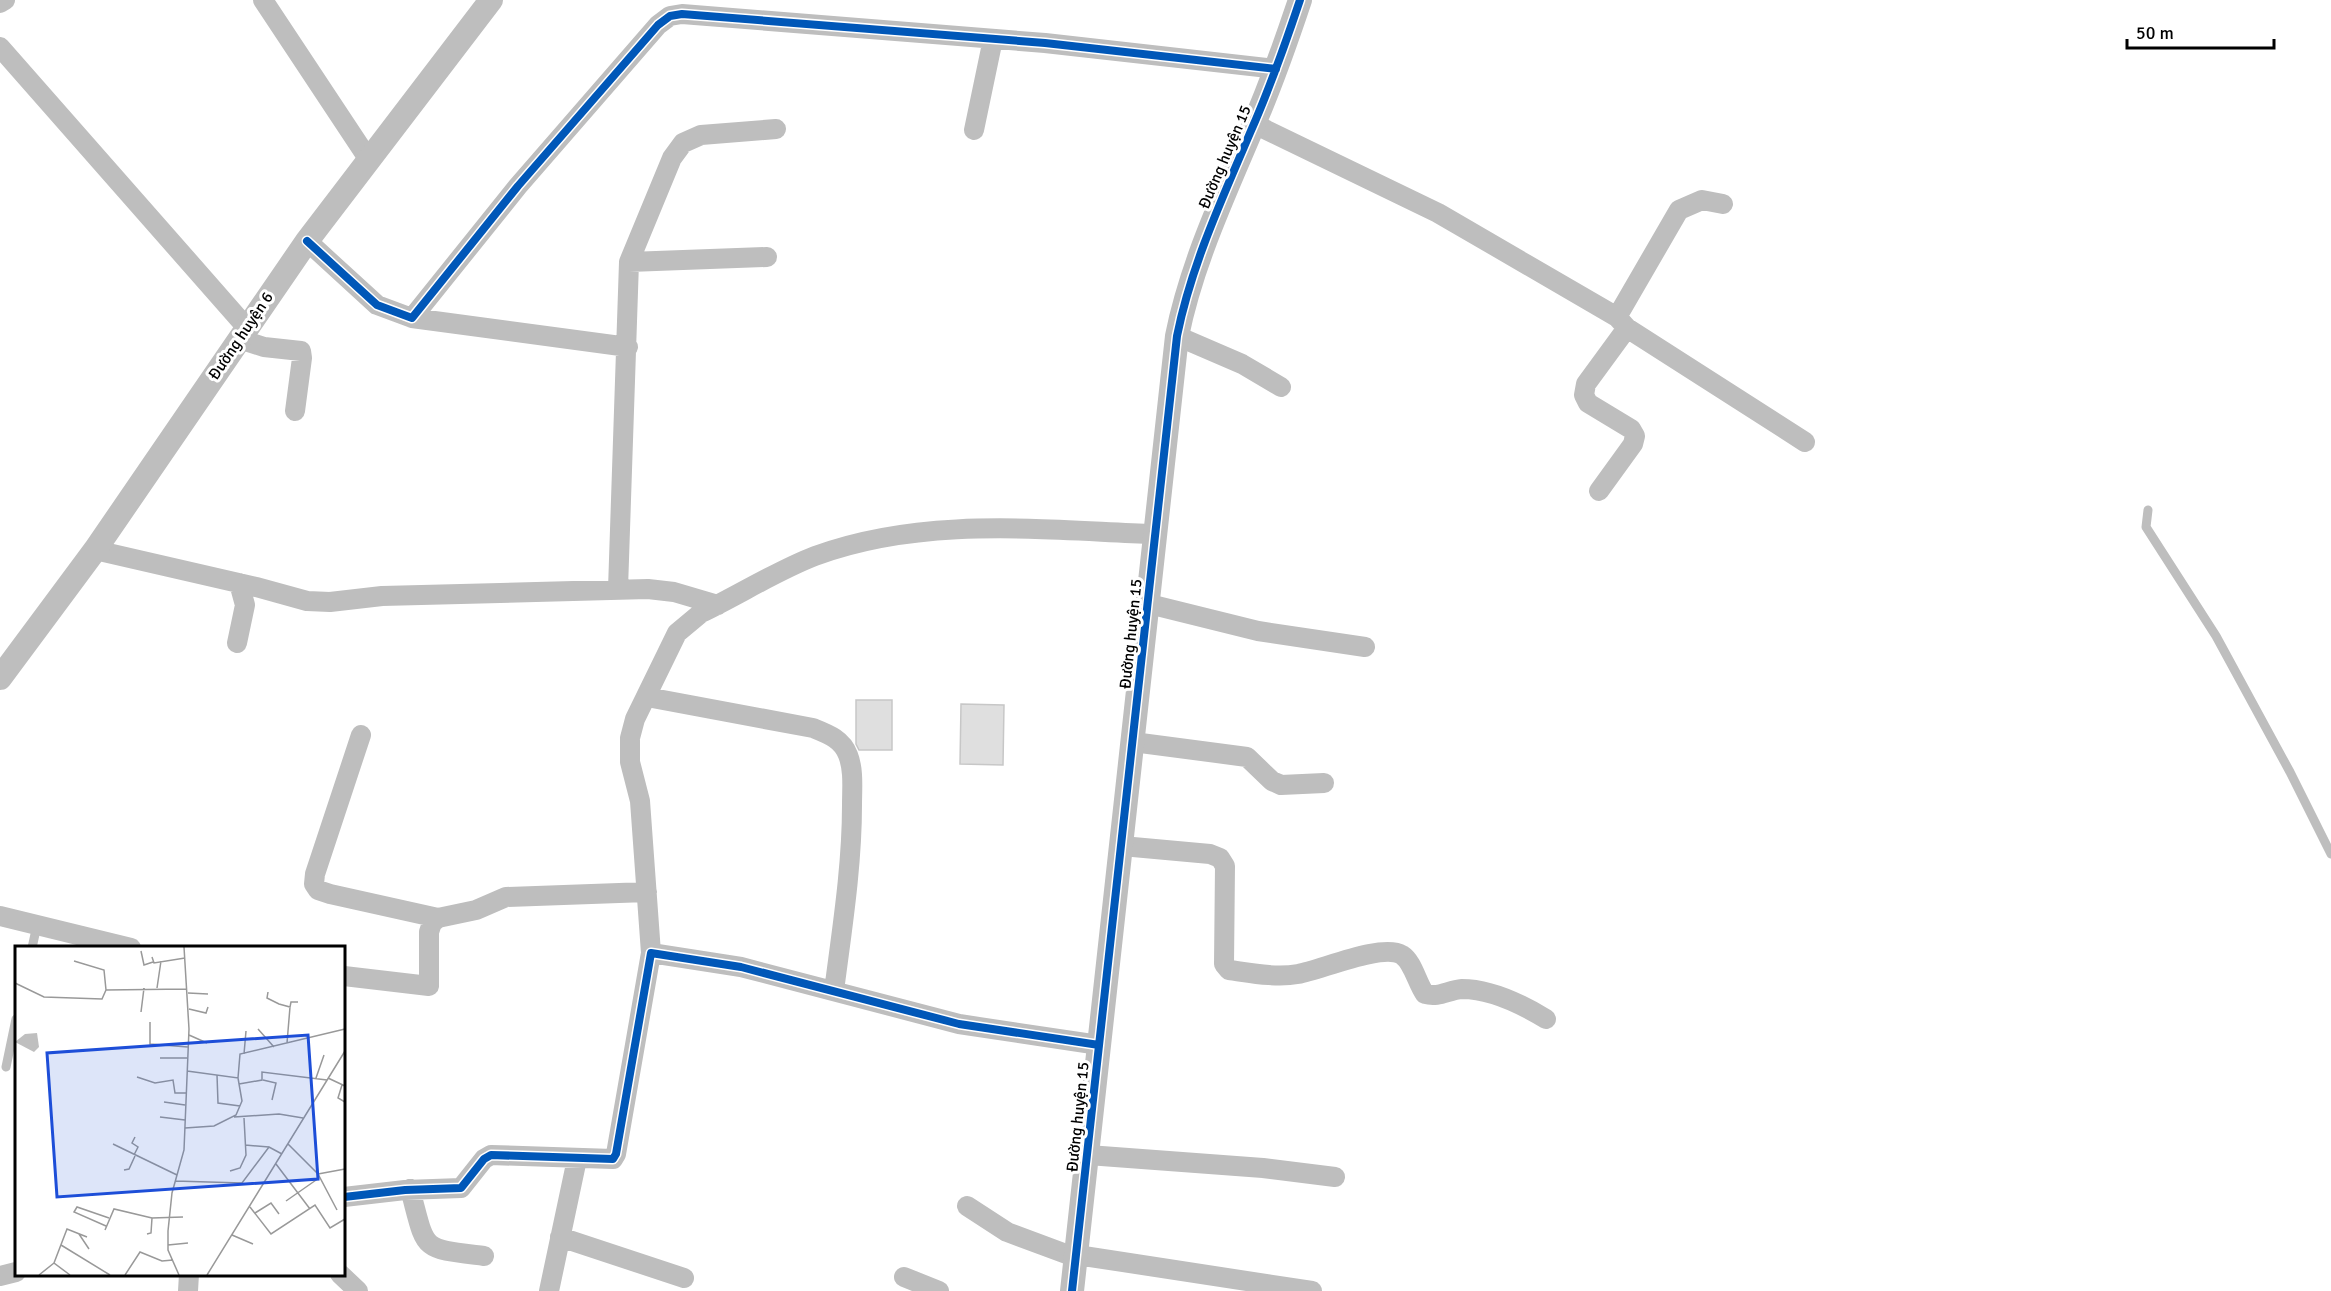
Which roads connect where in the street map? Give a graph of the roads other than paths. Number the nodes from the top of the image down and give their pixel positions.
1 (5, 0) edge
2 (264, 0) edge
3 (491, 0) edge
4 (1300, 0) edge
5 (0, 3) edge
6 (993, 39) junction
7 (0, 49) edge
8 (1276, 69) junction
9 (1254, 124) junction
10 (777, 129) dead end
11 (974, 130) dead end
12 (369, 160) junction
13 (1723, 204) dead end
14 (307, 241) junction
15 (766, 257) dead end
16 (629, 262) junction
17 (412, 318) junction
18 (1622, 322) junction
19 (243, 334) junction
20 (1177, 336) junction
21 (628, 347) junction
22 (1281, 387) dead end
23 (295, 411) dead end
24 (1805, 442) dead end
25 (1599, 491) dead end
26 (2148, 510) dead end
27 (1154, 534) junction
28 (95, 550) junction
29 (240, 583) junction
30 (618, 589) junction
31 (1149, 604) junction
32 (718, 605) junction
33 (237, 643) dead end
34 (1365, 647) dead end
35 (0, 678) edge
36 (647, 697) junction
37 (361, 735) dead end
38 (1133, 742) junction
39 (1324, 783) dead end
40 (1122, 846) junction
41 (2331, 854) edge
42 (647, 892) junction
43 (0, 916) edge
44 (438, 918) junction
45 (37, 925) junction
46 (32, 946) edge
47 (120, 946) edge
48 (651, 953) junction
49 (345, 976) edge
50 (834, 991) junction
51 (1546, 1019) dead end
52 (15, 1025) edge
53 (1099, 1045) junction
54 (6, 1067) dead end
55 (1088, 1155) junction
56 (577, 1160) junction
57 (1335, 1177) dead end
58 (410, 1189) junction
59 (345, 1197) edge
60 (967, 1206) dead end
61 (560, 1237) junction
62 (484, 1256) dead end
63 (1077, 1257) junction
64 (15, 1272) edge
65 (0, 1276) edge
66 (189, 1276) edge
67 (341, 1276) edge
68 (904, 1277) dead end
69 (684, 1278) dead end
70 (188, 1291) edge
71 (358, 1291) edge
72 (549, 1291) edge
73 (939, 1291) edge
74 (1072, 1291) edge
75 (1312, 1291) edge

1 - 5 street
2 - 12 street
3 - 12 street, Đường huyện 6
4 - 8 street, Đường huyện 15
6 - 8 street
6 - 11 street
6 - 17 street
7 - 19 street
8 - 9 street, Đường huyện 15
9 - 18 street
9 - 20 street, Đường huyện 15
10 - 16 street
12 - 14 street, Đường huyện 6
13 - 18 street
14 - 17 street
14 - 19 street, Đường huyện 6
15 - 16 street
16 - 21 street
17 - 21 street
18 - 24 street
18 - 25 street
19 - 23 street
19 - 28 street, Đường huyện 6
20 - 22 street
20 - 27 street, Đường huyện 15
21 - 30 street
26 - 41 lane
27 - 31 street, Đường huyện 15
27 - 32 street
28 - 29 street
28 - 35 street, Đường huyện 6
29 - 30 street
29 - 33 street
30 - 32 street
31 - 34 street
31 - 38 street, Đường huyện 15
32 - 36 street
36 - 42 street
36 - 50 street
37 - 44 street
38 - 39 street
38 - 40 street, Đường huyện 15
40 - 51 street
40 - 53 street, Đường huyện 15
42 - 44 street
42 - 48 street
43 - 45 street
44 - 49 street
45 - 46 lane
45 - 47 street
48 - 50 street
48 - 56 street
50 - 53 street
52 - 54 lane
53 - 55 street, Đường huyện 15
55 - 57 street
55 - 63 street, Đường huyện 15
56 - 58 street
56 - 61 street
58 - 59 street
58 - 62 street
60 - 63 street
61 - 69 street
61 - 72 street
63 - 74 street, Đường huyện 15
63 - 75 street
64 - 65 street
66 - 70 street
67 - 71 street
68 - 73 street

